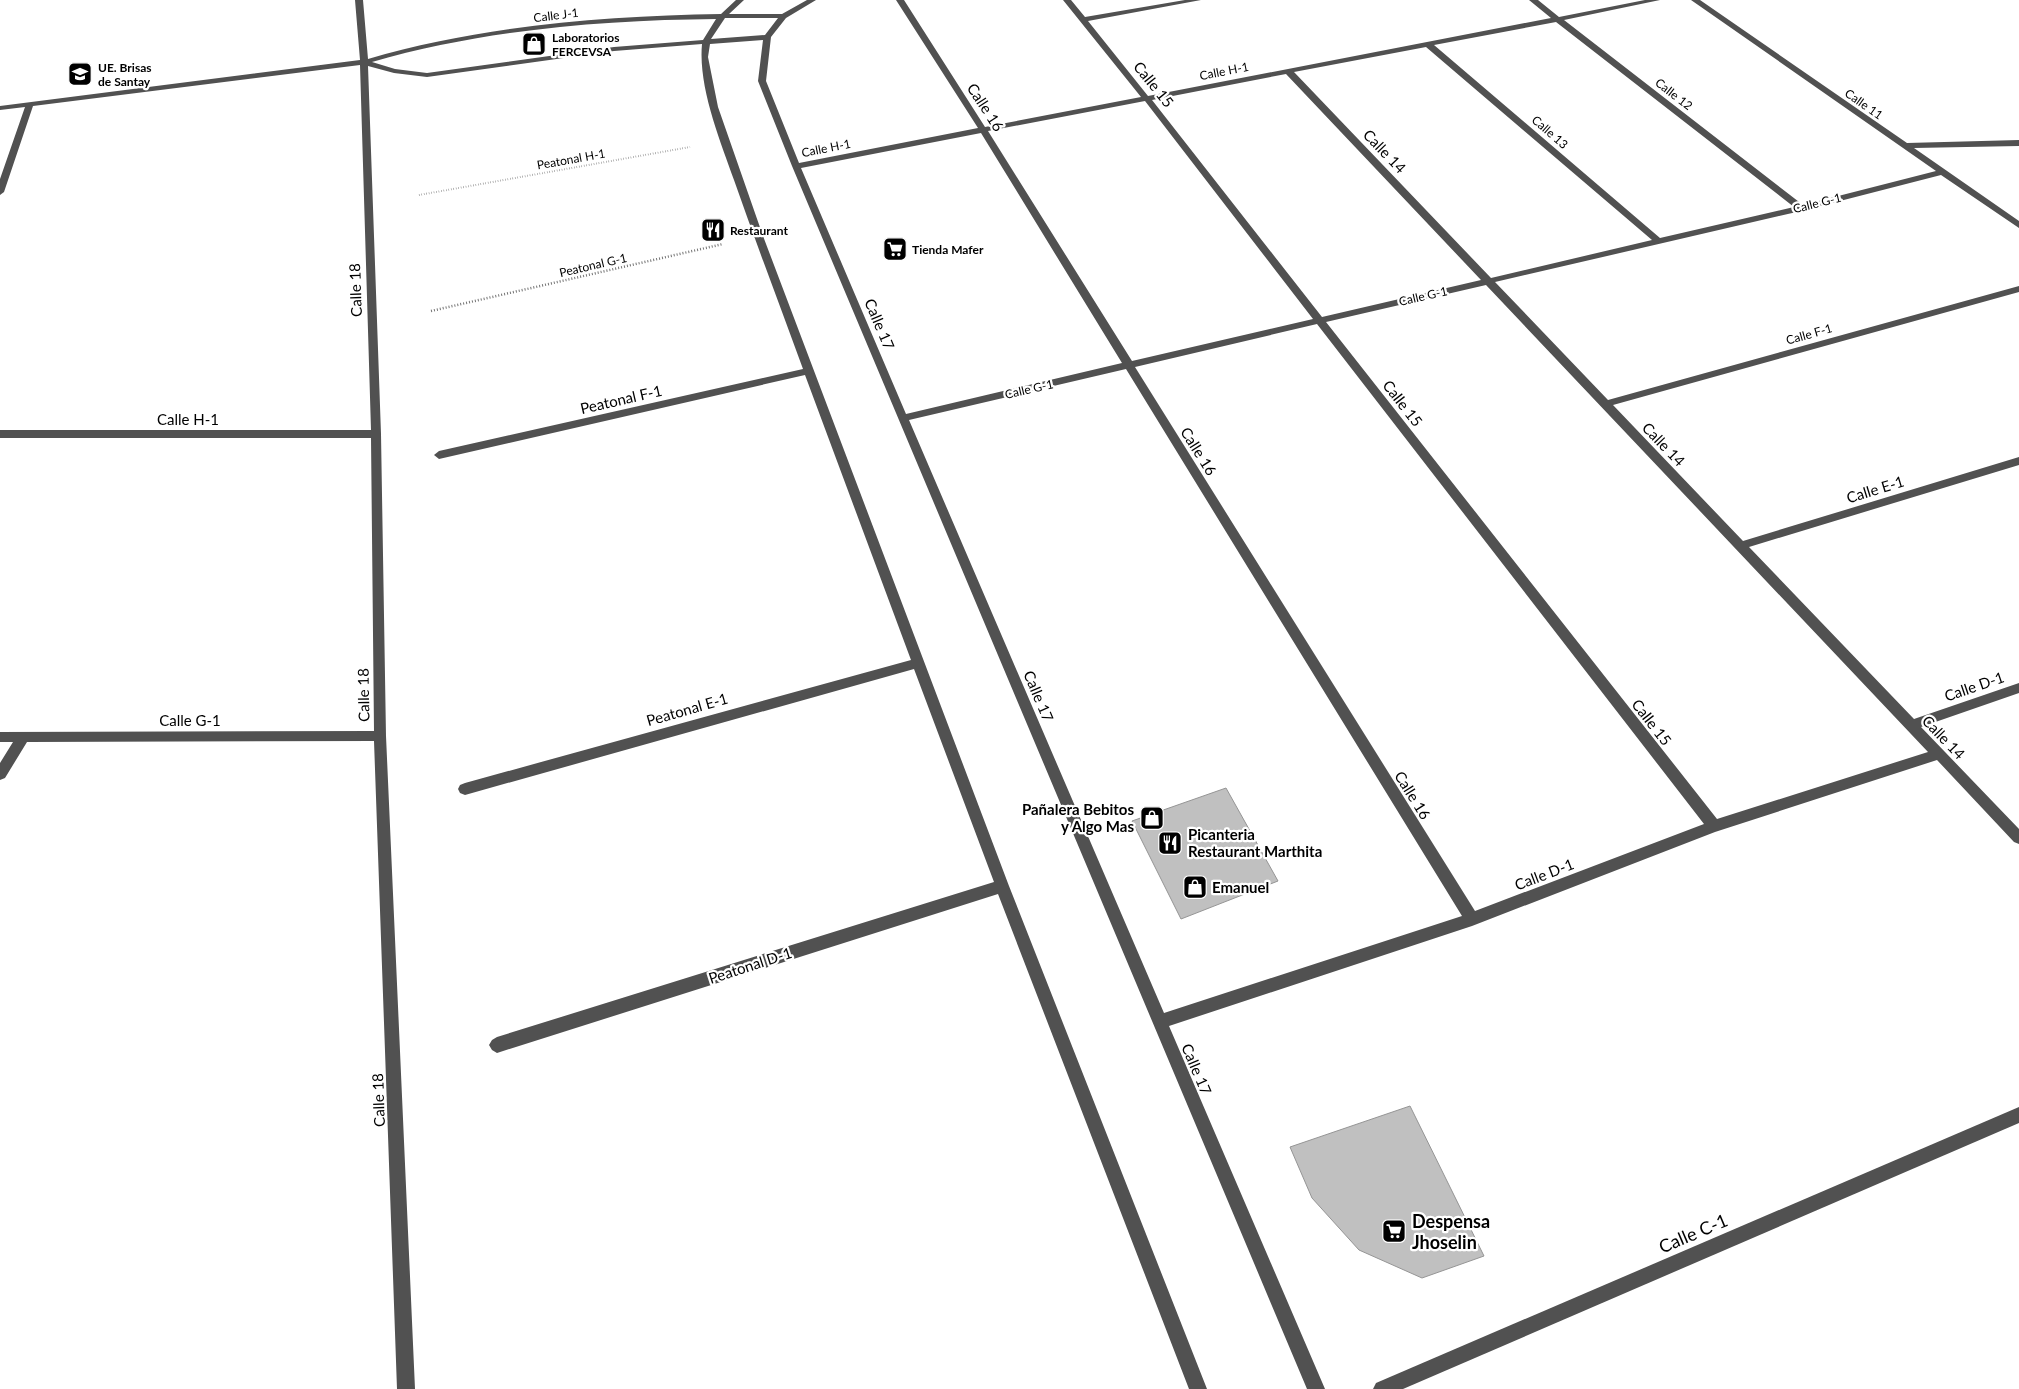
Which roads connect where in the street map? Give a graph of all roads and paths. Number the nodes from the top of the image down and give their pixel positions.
1 (359, 0) edge
2 (740, 0) edge
3 (812, 0) edge
4 (900, 0) edge
5 (1066, 0) edge
6 (1197, 0) edge
7 (1533, 0) edge
8 (1656, 0) edge
9 (1695, 0) edge
10 (723, 15) junction
11 (783, 16) junction
12 (1559, 19) junction
13 (1083, 20) junction
14 (767, 38) junction
15 (706, 42) junction
16 (1428, 44) junction
17 (364, 62) junction
18 (1288, 71) junction
19 (1147, 99) junction
20 (30, 104) junction
21 (0, 108) edge
22 (983, 130) junction
23 (725, 141) junction
24 (2019, 142) edge
25 (1904, 146) junction
26 (796, 166) junction
27 (1942, 172) junction
28 (0, 192) edge
29 (419, 195) dead end
30 (1801, 208) junction
31 (2019, 225) edge
32 (758, 236) junction
33 (1657, 240) junction
34 (1488, 281) junction
35 (2019, 289) edge
36 (431, 311) dead end
37 (1319, 319) junction
38 (1129, 366) junction
39 (809, 372) junction
40 (1605, 404) junction
41 (903, 418) junction
42 (0, 434) edge
43 (376, 434) junction
44 (440, 455) dead end
45 (2019, 461) edge
46 (1740, 546) junction
47 (918, 663) junction
48 (2019, 688) edge
49 (1911, 725) junction
50 (380, 736) junction
51 (0, 737) edge
52 (22, 737) junction
53 (1939, 754) junction
54 (0, 774) edge
55 (465, 789) dead end
56 (1714, 826) junction
57 (2019, 838) edge
58 (1002, 886) junction
59 (1472, 918) junction
60 (1159, 1022) junction
61 (497, 1045) dead end
62 (2019, 1115) edge
63 (406, 1389) edge
64 (1198, 1389) edge
65 (1316, 1389) edge
66 (1382, 1389) edge

1 - 17 street, Calle 18
2 - 10 street
3 - 11 street
4 - 22 street, Calle 16
5 - 13 street, Calle 15
6 - 13 street
7 - 12 street, Calle 12
8 - 12 street, Calle H-1
9 - 25 street, Calle 11
10 - 11 street, Calle J-1
10 - 15 street
10 - 17 street, Calle J-1
11 - 14 street, Calle 17
12 - 16 street, Calle H-1
12 - 30 street, Calle 12
13 - 19 street, Calle 15
14 - 15 street, Calle J-1
14 - 26 street, Calle 17
15 - 17 street, Calle J-1
15 - 23 street
16 - 18 street, Calle H-1
16 - 33 street, Calle 13
17 - 20 street, Calle J-1
17 - 43 street, Calle 18
18 - 19 street, Calle H-1
18 - 34 street, Calle 14
19 - 22 street, Calle H-1
19 - 37 street, Calle 15
20 - 21 street, Calle J-1
20 - 28 street
22 - 26 street, Calle H-1
22 - 38 street, Calle 16
23 - 29 path, Peatonal H-1
23 - 32 street
24 - 25 street
25 - 27 street, Calle 11
26 - 41 street, Calle 17
27 - 30 street, Calle G-1
27 - 31 street, Calle 11
30 - 33 street, Calle G-1
32 - 36 path, Peatonal G-1
32 - 39 street
33 - 34 street, Calle G-1
34 - 37 street, Calle G-1
34 - 40 street, Calle 14
35 - 40 street, Calle F-1
37 - 38 street, Calle G-1
37 - 56 street, Calle 15
38 - 41 street, Calle G-1
38 - 59 street, Calle 16
39 - 44 street, Peatonal F-1
39 - 47 street
40 - 46 street, Calle 14
41 - 60 street, Calle 17
42 - 43 street, Calle H-1
43 - 50 street, Calle 18
45 - 46 street, Calle E-1
46 - 49 street, Calle 14
47 - 55 street, Peatonal E-1
47 - 58 street
48 - 49 street, Calle D-1
49 - 53 street, Calle 14
50 - 52 street, Calle G-1
50 - 63 street, Calle 18
51 - 52 street, Calle G-1
52 - 54 street
53 - 56 street, Calle D-1
53 - 57 street, Calle 14
56 - 59 street, Calle D-1
58 - 61 street, Peatonal D-1
58 - 64 street
59 - 60 street, Calle D-1
60 - 65 street, Calle 17
62 - 66 street, Calle C-1

